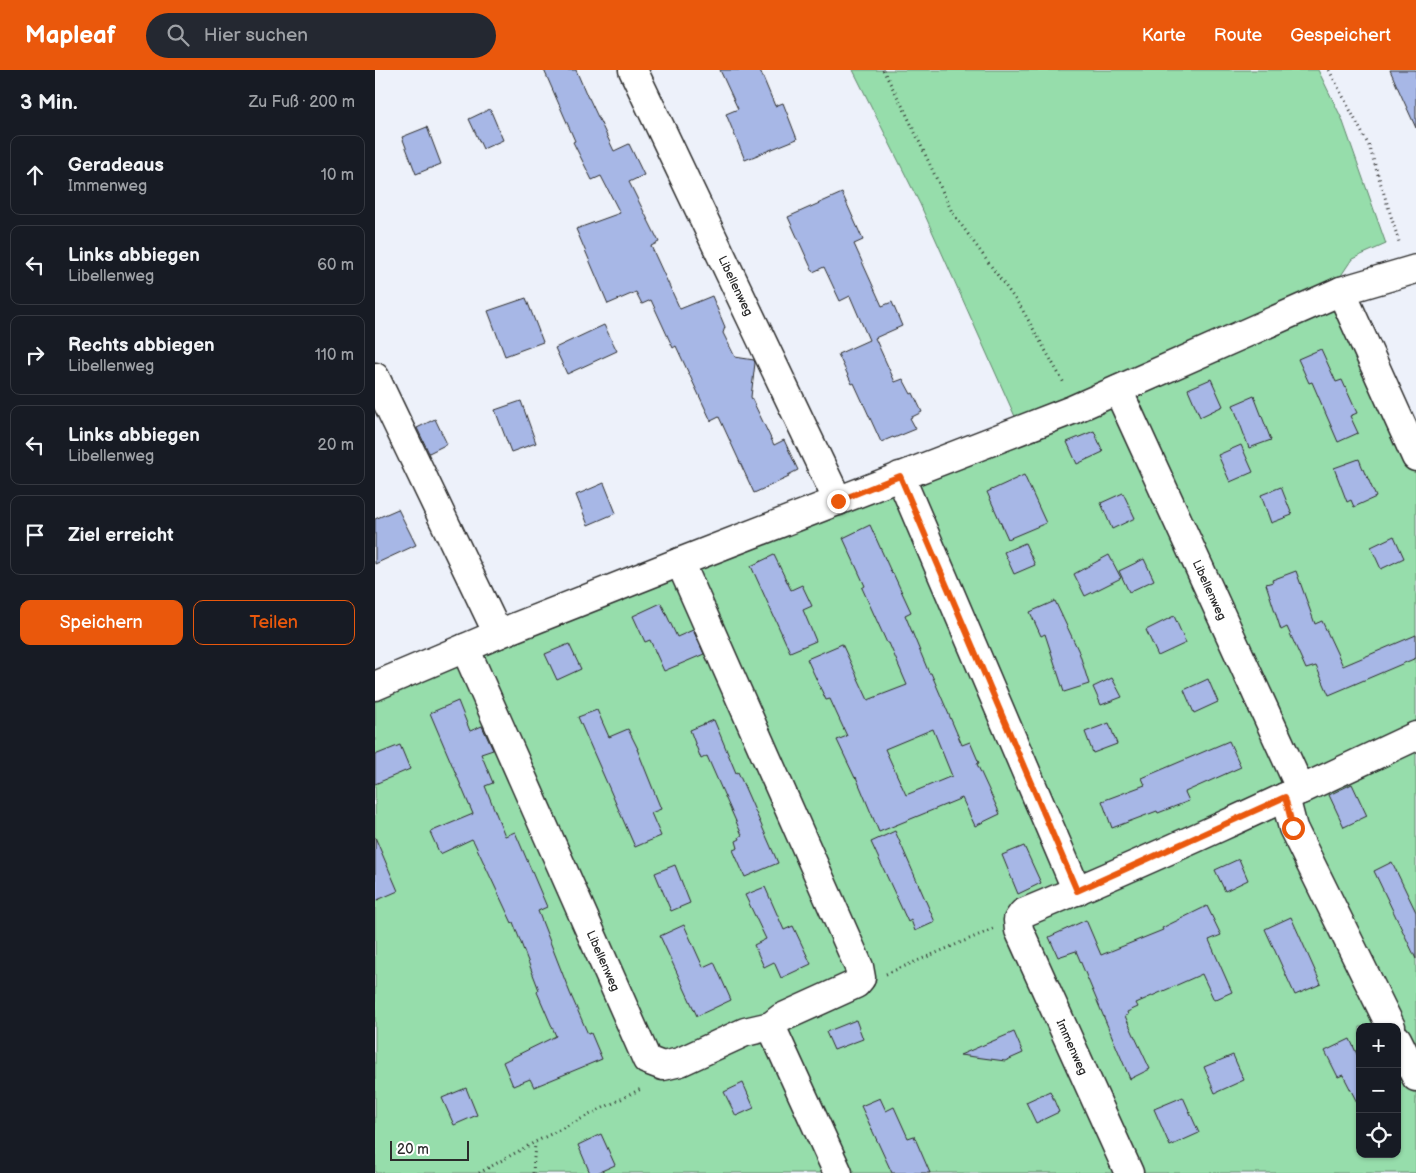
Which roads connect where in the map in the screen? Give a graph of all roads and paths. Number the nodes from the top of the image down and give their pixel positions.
1 (633, 70) edge
2 (883, 70) edge
3 (1329, 70) edge
4 (1412, 269) edge
5 (1341, 291) junction
6 (375, 377) edge
7 (1118, 390) junction
8 (1072, 410) junction
9 (1416, 457) edge
10 (900, 476) junction
11 (838, 501) junction
12 (680, 562) junction
13 (498, 634) junction
14 (465, 648) junction
15 (375, 686) edge
16 (1416, 736) edge
17 (1293, 793) junction
18 (1077, 891) junction
19 (1018, 920) junction
20 (861, 978) junction
21 (1389, 1023) edge
22 (771, 1026) junction
23 (1401, 1047) edge
24 (663, 1066) junction
25 (1416, 1077) edge
26 (535, 1142) junction
27 (479, 1173) edge
28 (533, 1173) edge
29 (838, 1173) edge
30 (1129, 1173) edge

1 - 11 street, Libellenweg
2 - 8 path
3 - 4 path
4 - 5 street
5 - 7 street
5 - 9 street
6 - 13 street
7 - 8 street
7 - 17 street, Libellenweg
8 - 10 street
10 - 11 street
10 - 18 street
11 - 12 street
12 - 13 street
12 - 20 street
13 - 14 street
14 - 15 street
14 - 24 street, Libellenweg
16 - 17 street
17 - 18 street
17 - 21 street
18 - 19 street
19 - 20 path
19 - 30 street, Immenweg
20 - 22 street
22 - 24 street
22 - 29 street
23 - 25 street
24 - 26 path
26 - 27 path
26 - 28 path

